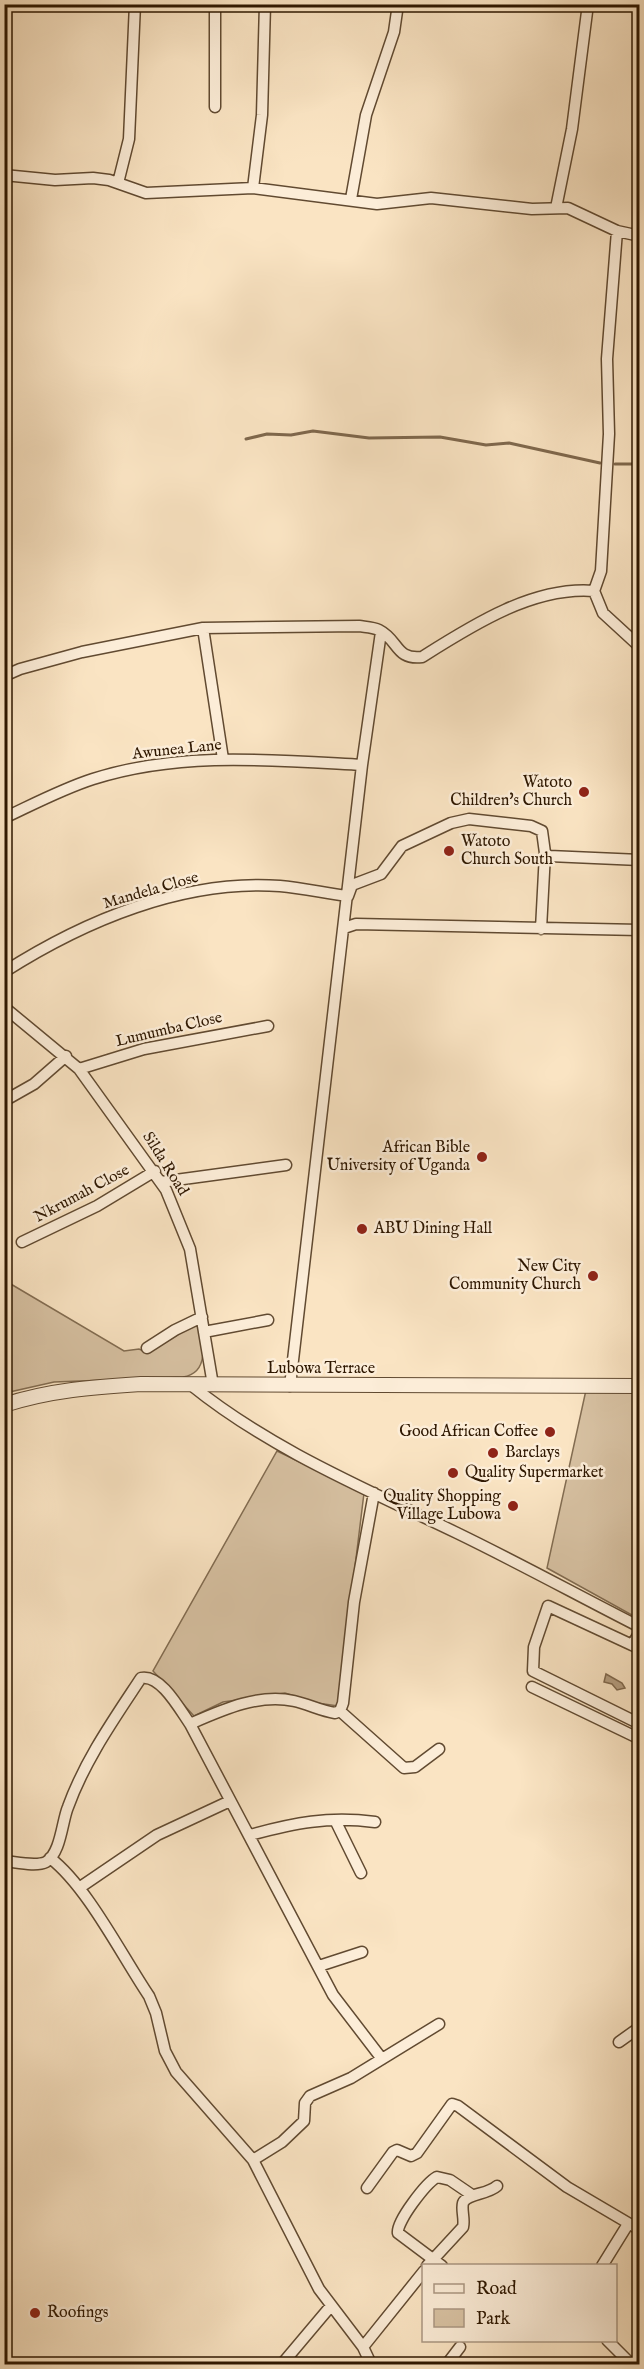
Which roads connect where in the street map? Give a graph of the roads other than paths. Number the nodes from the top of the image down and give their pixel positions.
1 (135, 4) edge
2 (215, 4) edge
3 (265, 4) edge
4 (398, 4) edge
5 (588, 4) edge
6 (215, 107) dead end
7 (4, 175) edge
8 (118, 183) junction
9 (253, 188) junction
10 (351, 199) junction
11 (555, 208) junction
12 (617, 231) junction
13 (639, 236) edge
14 (594, 591) junction
15 (203, 628) junction
16 (381, 632) junction
17 (637, 643) edge
18 (4, 676) edge
19 (223, 759) junction
20 (362, 765) junction
21 (4, 818) edge
22 (545, 853) junction
23 (639, 860) edge
24 (348, 896) junction
25 (344, 928) junction
26 (541, 929) junction
27 (639, 930) edge
28 (4, 972) edge
29 (4, 1007) edge
30 (268, 1026) dead end
31 (66, 1056) junction
32 (79, 1069) junction
33 (4, 1101) edge
34 (286, 1165) dead end
35 (155, 1171) junction
36 (161, 1182) junction
37 (22, 1242) dead end
38 (202, 1317) junction
39 (268, 1320) dead end
40 (204, 1332) junction
41 (147, 1348) dead end
42 (191, 1385) junction
43 (213, 1385) junction
44 (290, 1386) junction
45 (639, 1386) edge
46 (4, 1405) edge
47 (374, 1493) junction
48 (639, 1628) edge
49 (639, 1632) edge
50 (636, 1647) edge
51 (532, 1687) dead end
52 (340, 1711) junction
53 (190, 1724) junction
54 (639, 1724) edge
55 (639, 1739) edge
56 (439, 1749) dead end
57 (230, 1801) junction
58 (335, 1820) junction
59 (375, 1822) dead end
60 (250, 1835) junction
61 (50, 1858) junction
62 (4, 1862) edge
63 (361, 1873) dead end
64 (80, 1888) junction
65 (362, 1952) dead end
66 (319, 1966) junction
67 (439, 2024) dead end
68 (639, 2027) edge
69 (619, 2042) dead end
70 (382, 2059) junction
71 (253, 2160) junction
72 (496, 2186) dead end
73 (367, 2188) dead end
74 (472, 2195) junction
75 (628, 2224) junction
76 (639, 2230) edge
77 (430, 2262) edge
78 (603, 2264) edge
79 (422, 2272) edge
80 (330, 2307) junction
81 (609, 2342) edge
82 (363, 2347) junction
83 (460, 2347) dead end
84 (282, 2364) edge
85 (371, 2364) edge
86 (447, 2364) edge
87 (631, 2364) edge

1 - 8 street
2 - 6 street
3 - 9 street
4 - 10 street
5 - 11 street
7 - 8 street
8 - 9 street
9 - 10 street
10 - 11 street
11 - 12 street
12 - 13 street
12 - 14 street
14 - 16 street
14 - 17 street
15 - 16 street
15 - 18 street
15 - 19 street
16 - 20 street
19 - 20 street, Awunea Lane
19 - 21 street, Awunea Lane
20 - 24 street
22 - 23 street
22 - 24 street
22 - 26 street
24 - 25 street
24 - 28 street, Mandela Close
25 - 26 street
25 - 44 street
26 - 27 street
29 - 31 street, Silda Road
30 - 32 street, Lumumba Close
31 - 32 street, Silda Road
31 - 33 street
32 - 35 street, Silda Road
34 - 36 street
35 - 36 street, Silda Road
35 - 37 street, Nkrumah Close
36 - 38 street, Silda Road
38 - 40 street, Silda Road
38 - 41 street
39 - 40 street
40 - 43 street, Silda Road
42 - 43 street, Lubowa Terrace
42 - 46 street, Lubowa Terrace
42 - 47 street
43 - 44 street, Lubowa Terrace
44 - 45 street, Lubowa Terrace
47 - 48 street
47 - 52 street
49 - 50 street
50 - 54 street
51 - 55 street
52 - 53 street
52 - 56 street
53 - 57 street
53 - 61 street
57 - 60 street
57 - 64 street
58 - 59 street
58 - 60 street
58 - 63 street
60 - 66 street
61 - 62 street
61 - 64 street
64 - 71 street
65 - 66 street
66 - 70 street
67 - 70 street
68 - 69 street
70 - 71 street
71 - 80 street
72 - 74 street
73 - 75 street
74 - 77 street
74 - 77 street
75 - 76 street
75 - 78 street
79 - 82 street
80 - 82 street
80 - 84 street
81 - 87 street
82 - 85 street
83 - 86 street

